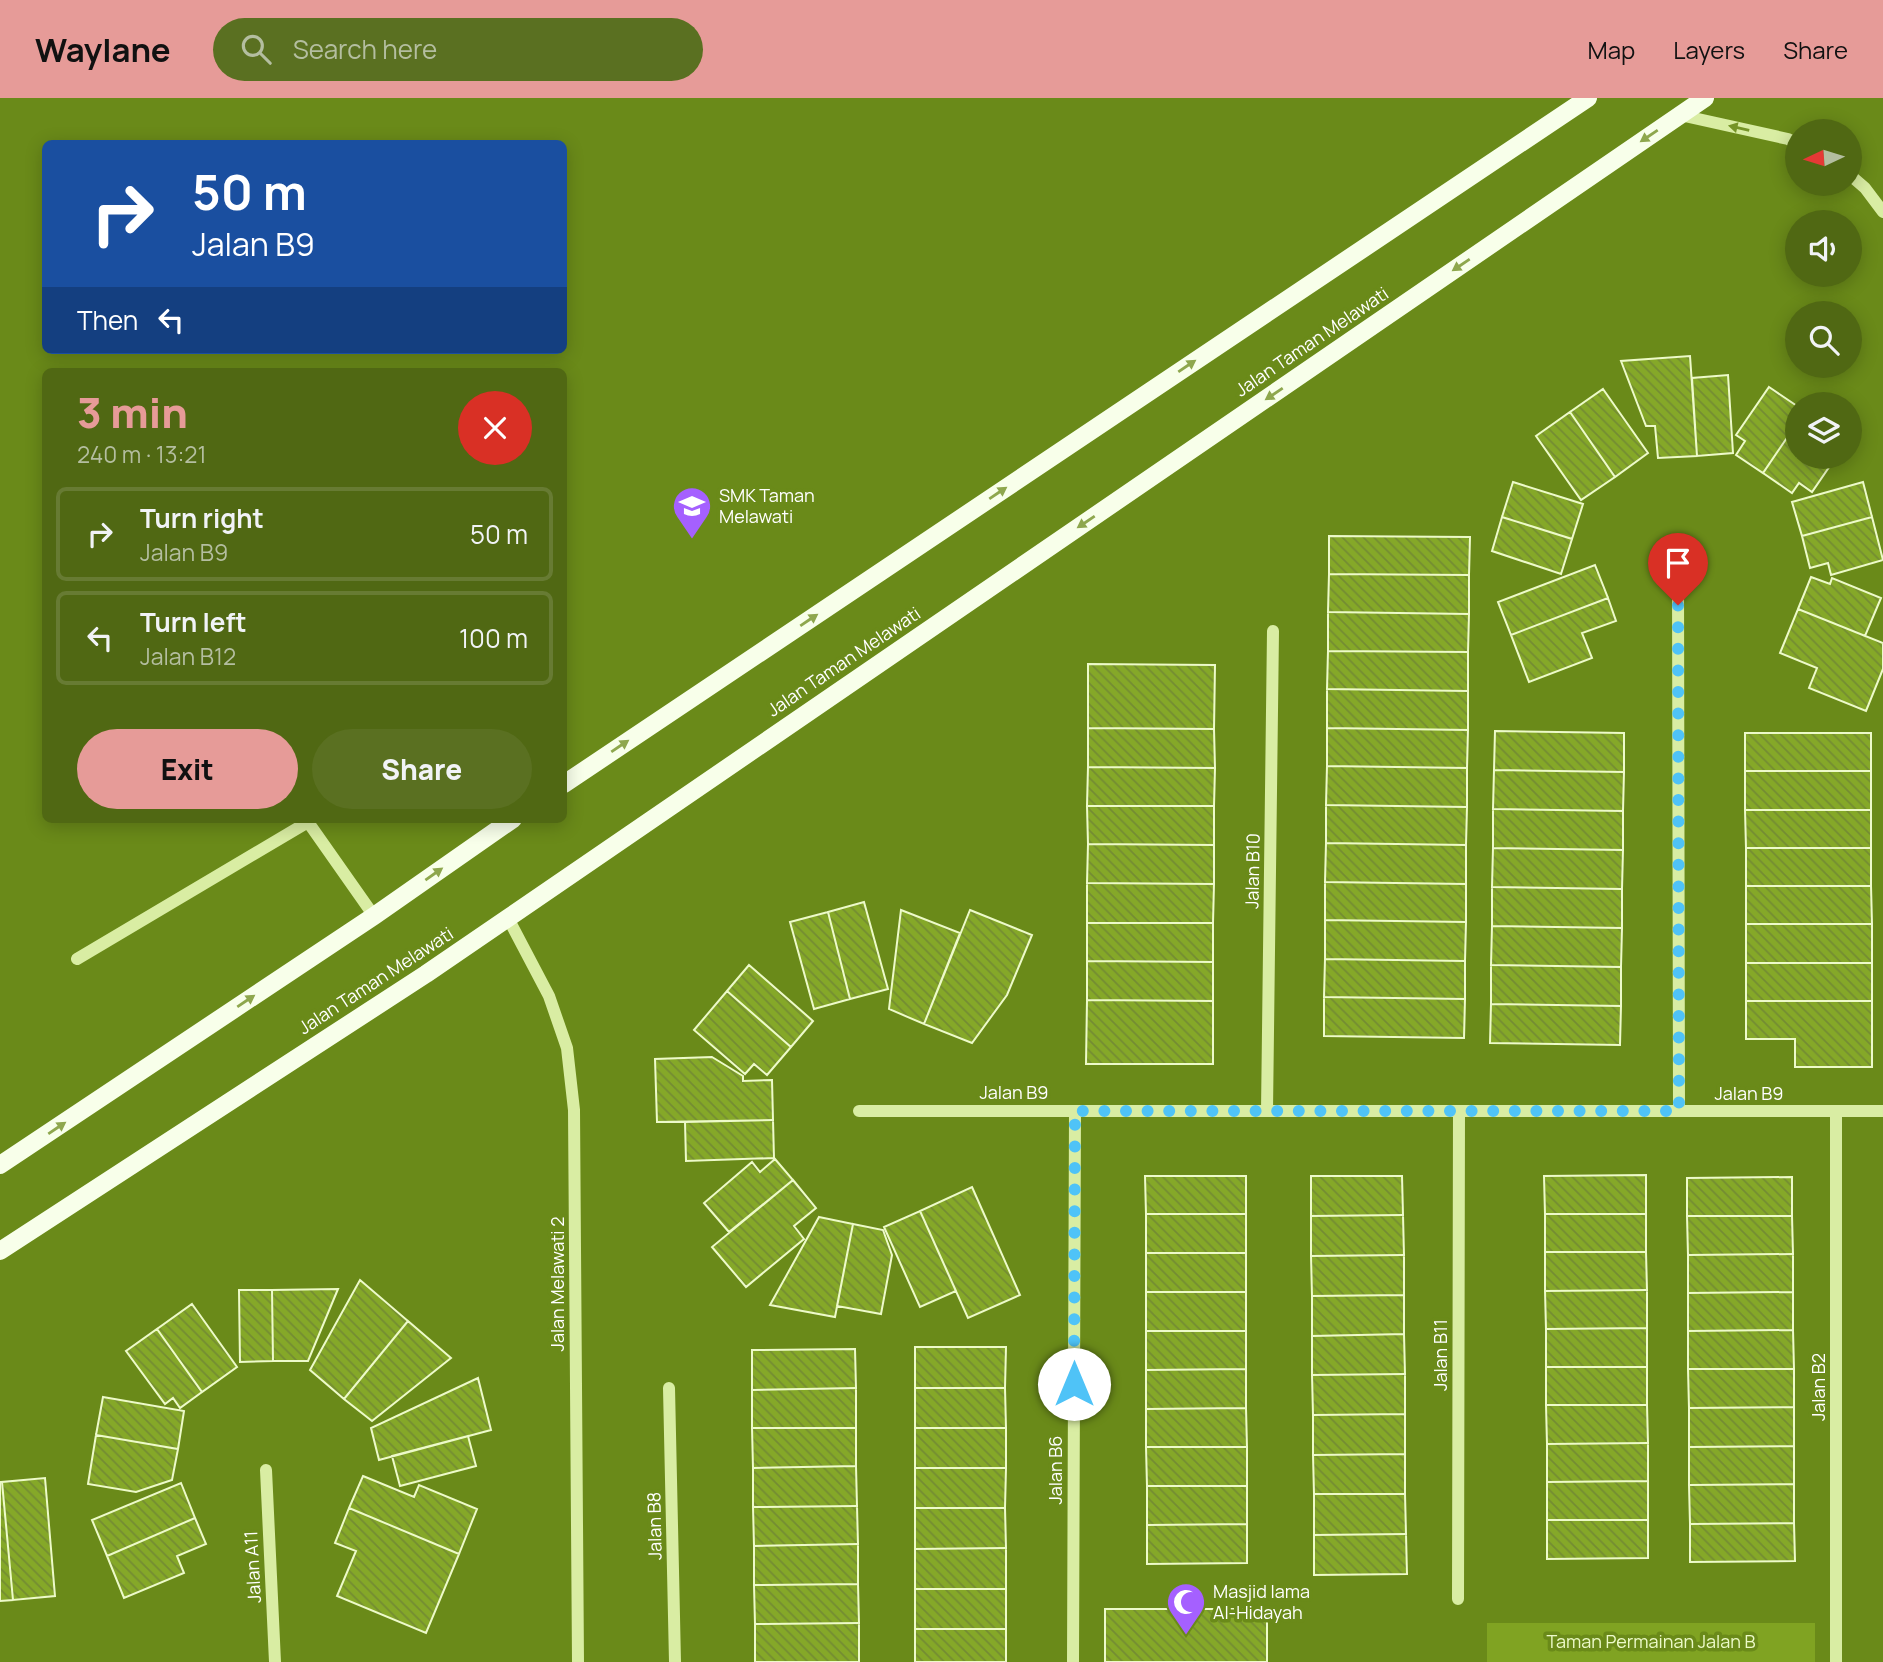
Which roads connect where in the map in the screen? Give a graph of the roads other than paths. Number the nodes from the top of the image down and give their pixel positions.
1 (1588, 98) edge
2 (1705, 98) edge
3 (1680, 115) junction
4 (1785, 139) edge
5 (1862, 185) edge
6 (1883, 212) edge
7 (1678, 578) dead end
8 (1273, 631) dead end
9 (567, 779) edge
10 (306, 823) edge
11 (313, 823) edge
12 (507, 823) edge
13 (373, 916) junction
14 (508, 919) junction
15 (77, 959) dead end
16 (859, 1111) dead end
17 (1075, 1111) junction
18 (1268, 1111) junction
19 (1459, 1111) junction
20 (1679, 1111) junction
21 (1836, 1111) junction
22 (1883, 1111) edge
23 (0, 1166) edge
24 (0, 1251) edge
25 (669, 1388) dead end
26 (266, 1470) dead end
27 (1458, 1599) dead end
28 (275, 1662) edge
29 (578, 1662) edge
30 (675, 1662) edge
31 (1073, 1662) edge
32 (1836, 1662) edge

9 -> 1 main road
2 - 3 main road, Jalan Taman Melawati
4 -> 3 street
3 -> 14 main road, Jalan Taman Melawati
5 - 6 street
7 - 20 street
8 - 18 street, Jalan B10
10 - 15 street
11 - 13 street
13 -> 12 main road
23 -> 13 main road
14 - 24 main road, Jalan Taman Melawati
14 - 29 street, Jalan Melawati 2
16 - 17 street, Jalan B9
17 - 18 street, Jalan B9
17 - 31 street, Jalan B6
18 - 19 street, Jalan B9
19 - 20 street, Jalan B9
19 - 27 street, Jalan B11
20 - 21 street, Jalan B9
21 - 22 street, Jalan B9
21 - 32 street, Jalan B2
25 - 30 street, Jalan B8
26 - 28 street, Jalan A11

